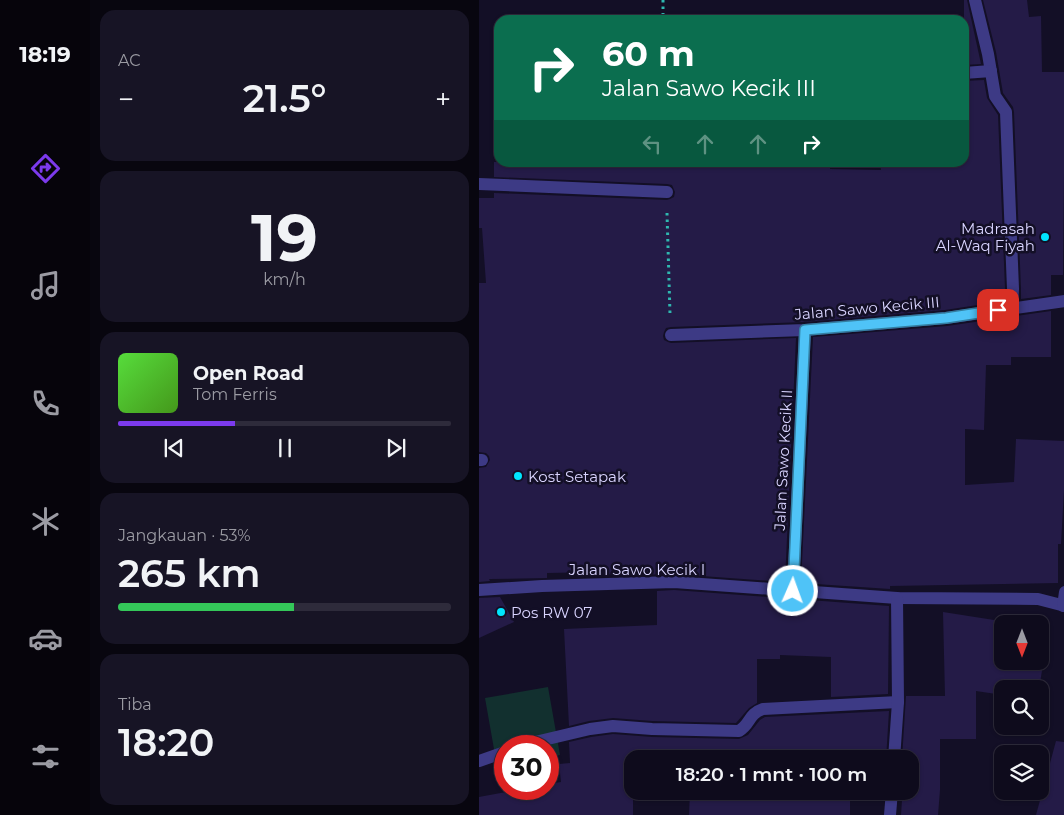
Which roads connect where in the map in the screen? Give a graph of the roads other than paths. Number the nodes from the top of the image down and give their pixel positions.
1 (975, 0) edge
2 (991, 71) junction
3 (969, 73) edge
4 (479, 184) edge
5 (667, 192) road end
6 (1064, 301) edge
7 (1012, 308) junction
8 (805, 330) junction
9 (671, 335) road end
10 (479, 590) edge
11 (793, 591) junction
12 (1064, 592) edge
13 (897, 598) junction
14 (1064, 606) edge
15 (898, 702) junction
16 (559, 736) edge
17 (895, 750) edge
18 (494, 756) edge
19 (479, 762) edge
20 (891, 800) edge
21 (890, 815) edge

1 - 2 street
2 - 3 street
2 - 7 street
4 - 5 street
6 - 7 street, Jalan Sawo Kecik III
7 - 8 street, Jalan Sawo Kecik III
8 - 9 street, Jalan Sawo Kecik III
8 - 11 street, Jalan Sawo Kecik II
10 - 11 street, Jalan Sawo Kecik I
11 - 13 street, Jalan Sawo Kecik I
12 - 14 street
13 - 14 street, Jalan Sawo Kecik I
13 - 15 street
15 - 16 street
15 - 17 street
18 - 19 street
20 - 21 street

